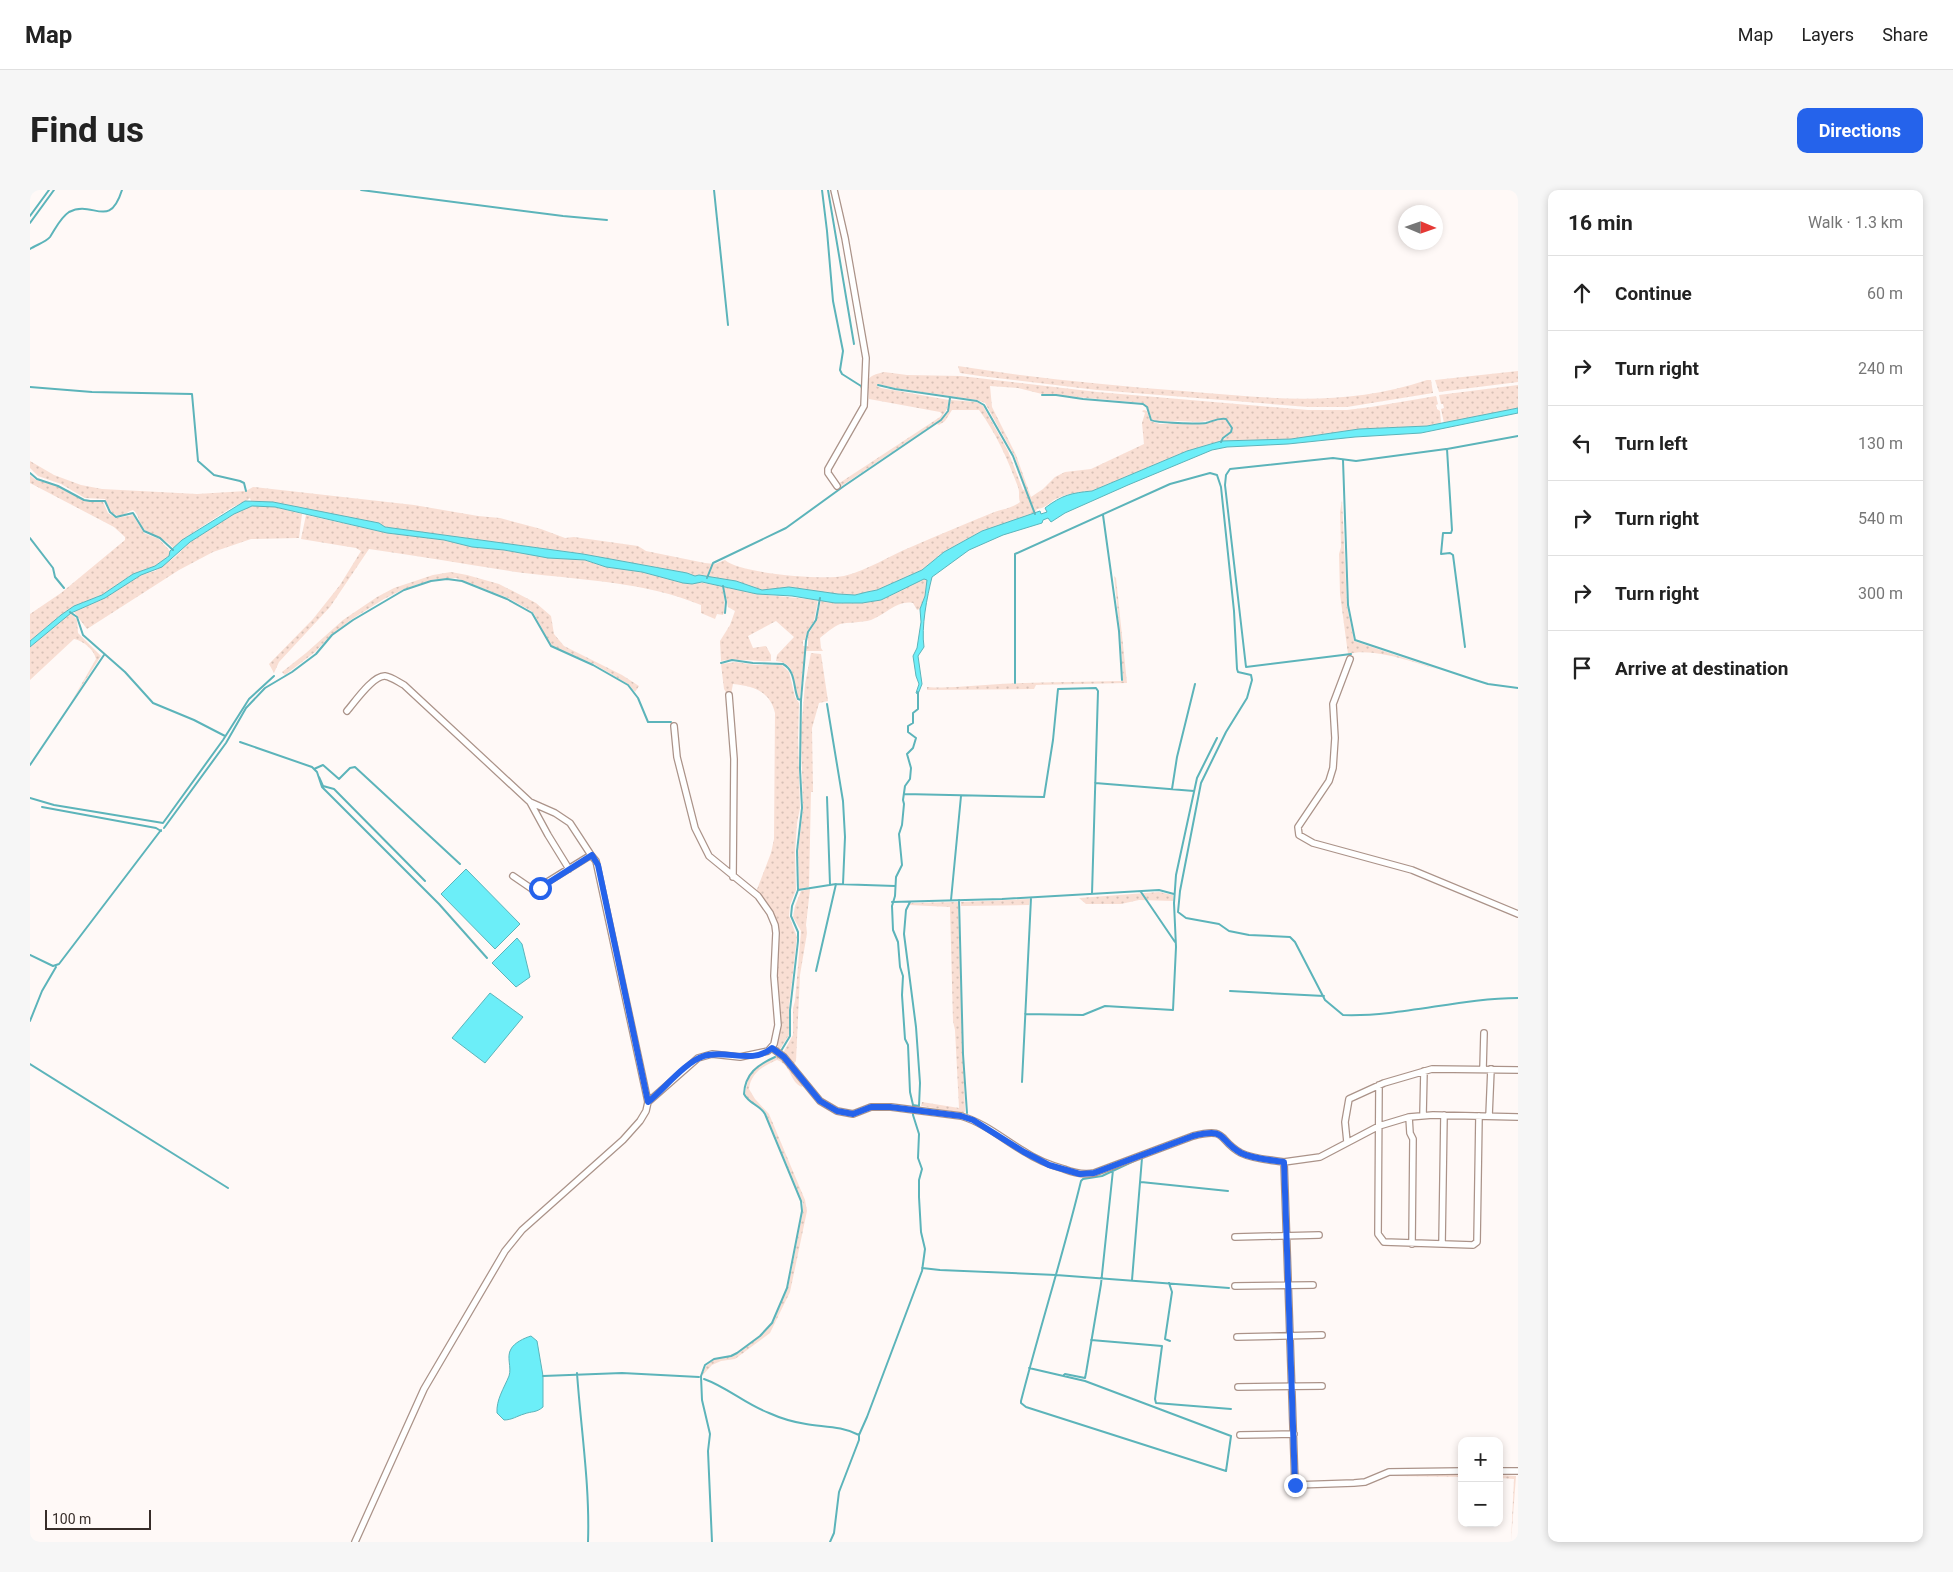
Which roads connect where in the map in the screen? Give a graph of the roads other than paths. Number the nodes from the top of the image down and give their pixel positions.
1 (834, 190) edge
2 (837, 486) dead end
3 (1350, 659) dead end
4 (729, 695) dead end
5 (347, 712) dead end
6 (674, 726) dead end
7 (530, 802) junction
8 (592, 855) junction
9 (569, 869) junction
10 (512, 876) dead end
11 (733, 877) junction
12 (1518, 914) edge
13 (1484, 1033) dead end
14 (772, 1048) junction
15 (1483, 1069) junction
16 (1490, 1069) junction
17 (1518, 1070) edge
18 (1424, 1071) junction
19 (1380, 1085) junction
20 (648, 1102) junction
21 (1424, 1115) junction
22 (1444, 1115) junction
23 (1479, 1116) junction
24 (1489, 1116) junction
25 (1409, 1117) junction
26 (1518, 1117) edge
27 (1379, 1126) junction
28 (1347, 1142) junction
29 (1284, 1162) junction
30 (1319, 1235) dead end
31 (1287, 1236) junction
32 (1235, 1237) dead end
33 (1412, 1244) junction
34 (1442, 1244) junction
35 (1313, 1285) dead end
36 (1235, 1286) dead end
37 (1289, 1286) junction
38 (1322, 1335) dead end
39 (1237, 1336) dead end
40 (1291, 1336) junction
41 (1292, 1386) junction
42 (1322, 1386) dead end
43 (1238, 1387) dead end
44 (1294, 1434) junction
45 (1240, 1435) dead end
46 (1458, 1471) edge
47 (1503, 1471) edge
48 (1518, 1471) edge
49 (355, 1542) edge

1 - 2 street
3 - 12 street
4 - 11 street
5 - 7 street
6 - 11 street
7 - 8 street
7 - 9 street
8 - 9 street
8 - 20 street
9 - 10 street
11 - 14 street
13 - 15 street
14 - 20 street
14 - 29 street
15 - 16 street
15 - 18 street
16 - 17 street
16 - 24 street
18 - 19 street
18 - 21 street
19 - 27 street
19 - 28 street
20 - 49 street
21 - 22 street
21 - 25 street
22 - 23 street
22 - 34 street
23 - 24 street
23 - 34 street
24 - 26 street
25 - 27 street
25 - 33 street
27 - 28 street
27 - 33 street
28 - 29 street
29 - 31 street
30 - 31 street
31 - 32 street
31 - 37 street
33 - 34 street
35 - 37 street
36 - 37 street
37 - 40 street
38 - 40 street
39 - 40 street
40 - 41 street
41 - 42 street
41 - 43 street
41 - 44 street
44 - 45 street
44 - 46 street
47 - 48 street

